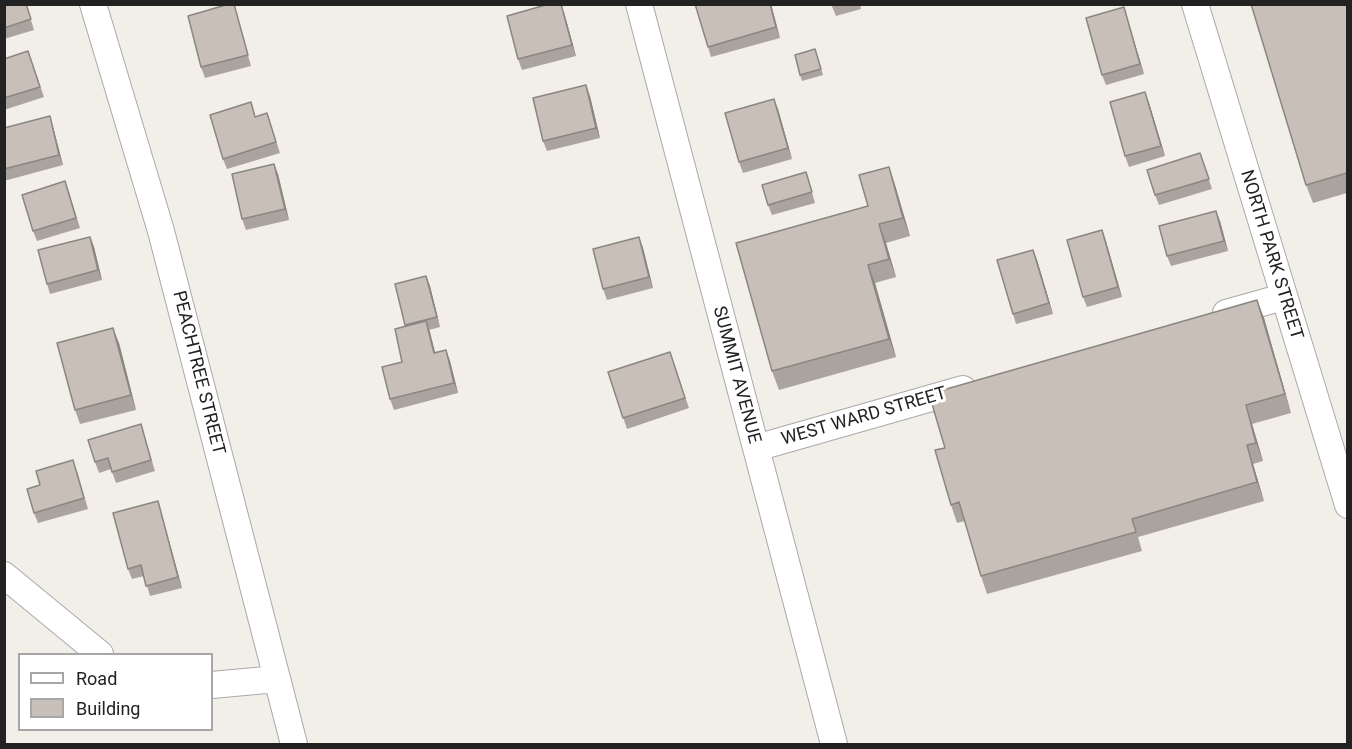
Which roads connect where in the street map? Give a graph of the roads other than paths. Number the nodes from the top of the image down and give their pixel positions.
1 (93, 4) edge
2 (639, 4) edge
3 (1195, 4) edge
4 (1283, 297) junction
5 (1203, 320) edge
6 (985, 382) edge
7 (756, 448) junction
8 (1347, 506) edge
9 (4, 575) edge
10 (98, 653) edge
11 (277, 679) junction
12 (213, 685) edge
13 (294, 744) edge
14 (834, 744) edge

1 - 11 street, PEACHTREE STREET
2 - 7 street, SUMMIT AVENUE
3 - 4 street, NORTH PARK STREET
4 - 5 street
4 - 8 street, NORTH PARK STREET
6 - 7 street, WEST WARD STREET
7 - 14 street, SUMMIT AVENUE
9 - 10 street
11 - 12 street
11 - 13 street, PEACHTREE STREET

